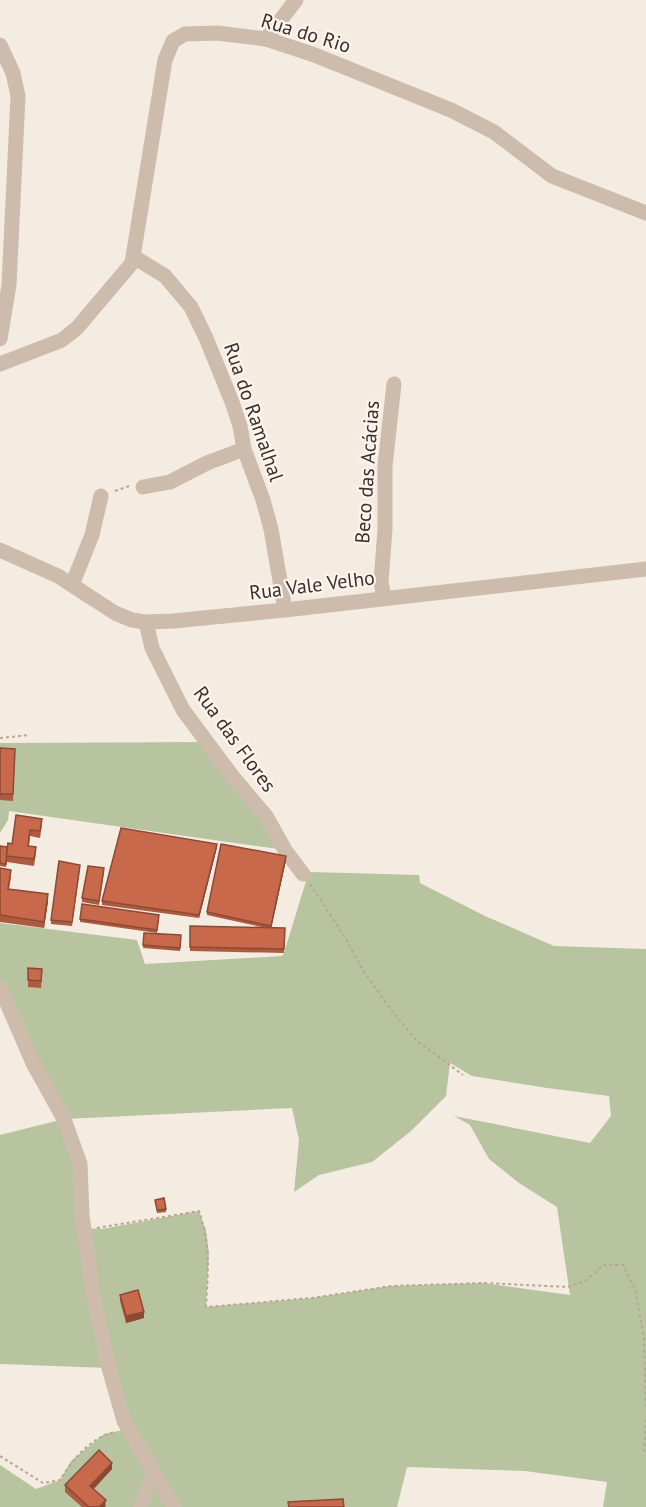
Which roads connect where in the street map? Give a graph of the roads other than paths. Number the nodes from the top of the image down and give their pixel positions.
1 (296, 0) edge
2 (266, 39) junction
3 (0, 45) edge
4 (646, 213) edge
5 (134, 256) junction
6 (4, 285) edge
7 (0, 339) edge
8 (0, 364) edge
9 (394, 384) dead end
10 (244, 449) junction
11 (143, 488) road end
12 (101, 496) road end
13 (0, 550) edge
14 (646, 568) edge
15 (72, 585) junction
16 (384, 598) junction
17 (285, 610) junction
18 (146, 622) junction
19 (303, 874) road end
20 (0, 987) edge
21 (154, 1471) junction
22 (140, 1507) edge
23 (174, 1507) edge

1 - 2 street
2 - 4 street, Rua do Rio
2 - 5 street, Rua do Rio
3 - 6 street
5 - 8 street, Rua do Rio
5 - 10 street, Rua do Ramalhal
6 - 7 street
9 - 16 street, Beco das Acácias
10 - 11 street
10 - 17 street, Rua do Ramalhal
12 - 15 street
13 - 15 street, Rua Vale Velho
14 - 16 street, Rua Vale Velho
15 - 18 street, Rua Vale Velho
16 - 17 street, Rua Vale Velho
17 - 18 street, Rua Vale Velho
18 - 19 street, Rua das Flores
20 - 21 street
21 - 22 street
21 - 23 street

